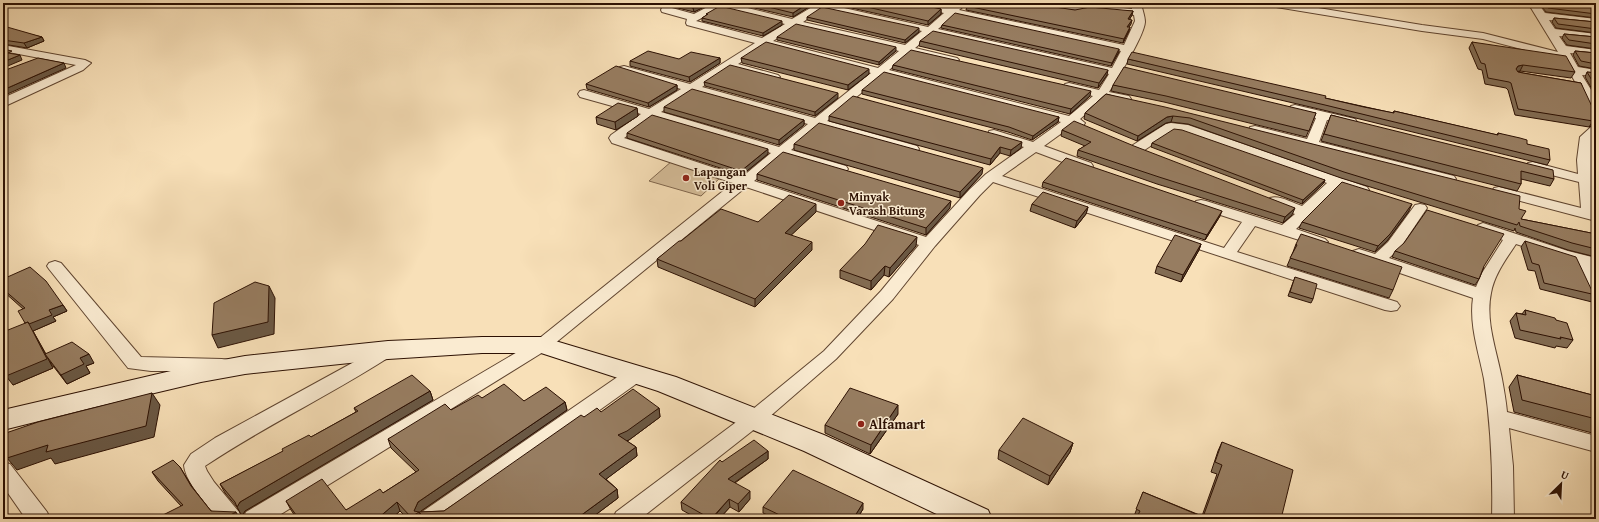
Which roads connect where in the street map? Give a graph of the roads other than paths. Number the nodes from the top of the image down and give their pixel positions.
1 (669, 3) edge
2 (809, 3) edge
3 (910, 3) edge
4 (1028, 3) edge
5 (1270, 3) edge
6 (1533, 3) edge
7 (1552, 3) edge
8 (721, 4) edge
9 (1048, 5) edge
10 (820, 6) junction
11 (957, 8) edge
12 (1138, 8) edge
13 (1596, 8) edge
14 (1074, 10) junction
15 (1541, 16) junction
16 (695, 18) junction
17 (1596, 22) edge
18 (794, 23) junction
19 (931, 30) junction
20 (1551, 32) junction
21 (1054, 34) junction
22 (1596, 37) edge
23 (765, 41) junction
24 (3, 48) edge
25 (907, 49) junction
26 (1128, 50) junction
27 (1564, 53) junction
28 (1596, 53) edge
29 (44, 56) junction
30 (962, 62) edge
31 (26, 64) edge
32 (730, 65) junction
33 (623, 69) edge
34 (1122, 70) junction
35 (1574, 70) junction
36 (881, 71) junction
37 (1596, 73) edge
38 (786, 80) edge
39 (1567, 82) edge
40 (1055, 84) edge
41 (1583, 85) junction
42 (691, 88) junction
43 (834, 93) edge
44 (584, 94) dead end
45 (1102, 94) junction
46 (848, 97) junction
47 (863, 100) edge
48 (1134, 101) edge
49 (1594, 102) edge
50 (3, 103) edge
51 (1281, 106) edge
52 (650, 113) junction
53 (1323, 116) junction
54 (1072, 120) junction
55 (818, 122) junction
56 (1366, 126) edge
57 (1245, 127) edge
58 (1091, 128) edge
59 (984, 131) edge
60 (1593, 135) edge
61 (1124, 142) edge
62 (1312, 144) junction
63 (1035, 147) junction
64 (1138, 148) junction
65 (781, 151) junction
66 (922, 152) edge
67 (1152, 153) edge
68 (1518, 162) edge
69 (1095, 169) edge
70 (990, 173) junction
71 (856, 174) edge
72 (743, 181) junction
73 (1591, 181) edge
74 (1336, 182) junction
75 (1461, 182) edge
76 (1491, 189) edge
77 (1375, 194) edge
78 (1263, 196) edge
79 (1188, 200) edge
80 (946, 201) edge
81 (1405, 203) edge
82 (961, 205) junction
83 (1304, 212) junction
84 (1593, 216) edge
85 (1251, 220) junction
86 (1469, 223) edge
87 (1285, 232) junction
88 (1512, 237) junction
89 (929, 243) junction
90 (1228, 254) junction
91 (1378, 260) junction
92 (1580, 260) junction
93 (1596, 263) edge
94 (55, 266) dead end
95 (1482, 295) junction
96 (1596, 295) edge
97 (1391, 306) dead end
98 (542, 345) junction
99 (388, 350) junction
100 (245, 365) junction
101 (636, 374) junction
102 (1498, 417) junction
103 (754, 419) junction
104 (3, 420) edge
105 (1596, 444) edge
106 (3, 470) edge
107 (39, 519) edge
108 (231, 519) edge
109 (254, 519) edge
110 (430, 519) edge
111 (624, 519) edge
112 (977, 519) edge
113 (1503, 519) edge

1 - 16 street
2 - 10 street
3 - 11 street
4 - 9 street
5 - 27 street
6 - 15 street
7 - 13 street
8 - 16 street
8 - 18 street
9 - 14 street
10 - 18 street
10 - 19 street
11 - 19 street
11 - 21 street
12 - 14 street
12 - 26 street
14 - 21 street
15 - 17 street
15 - 20 street
16 - 23 street
18 - 23 street
18 - 25 street
19 - 25 street
19 - 34 street
20 - 22 street
20 - 27 street
21 - 26 street
23 - 32 street
23 - 36 street
24 - 29 street
25 - 30 street
25 - 36 street
26 - 34 street
27 - 28 street
27 - 35 street
29 - 31 street
29 - 50 street
32 - 38 street
32 - 42 street
33 - 42 street
34 - 45 street
35 - 37 street
35 - 41 street
36 - 46 street
36 - 54 street
39 - 41 street
40 - 45 street
41 - 49 street
42 - 52 street
42 - 55 street
43 - 46 street
44 - 52 street
45 - 48 street
45 - 54 street
46 - 47 street
46 - 55 street
51 - 53 street
52 - 65 street
52 - 72 street
53 - 56 street
53 - 62 street
54 - 58 street
54 - 63 street
55 - 65 street
55 - 66 street
57 - 62 street
59 - 63 street
60 - 73 street
61 - 64 street
62 - 75 street
63 - 69 street
63 - 70 street
64 - 67 street
64 - 74 street
65 - 71 street
65 - 72 street
68 - 73 street
70 - 82 street
70 - 90 street
72 - 89 street
72 - 98 street
73 - 84 street
74 - 77 street
74 - 83 street
76 - 84 street
78 - 83 street
79 - 85 street
80 - 82 street
81 - 91 street
82 - 89 street
83 - 87 street
85 - 87 street
85 - 90 street
86 - 88 street
87 - 91 street
88 - 92 street
88 - 95 street
89 - 103 street
90 - 97 street
91 - 95 street
92 - 93 street
92 - 96 street
94 - 100 street
95 - 102 street
98 - 99 street
98 - 101 street
98 - 109 street
99 - 100 street
99 - 108 street
100 - 104 street
101 - 103 street
101 - 110 street
102 - 105 street
102 - 113 street
103 - 111 street
103 - 112 street
106 - 107 street

